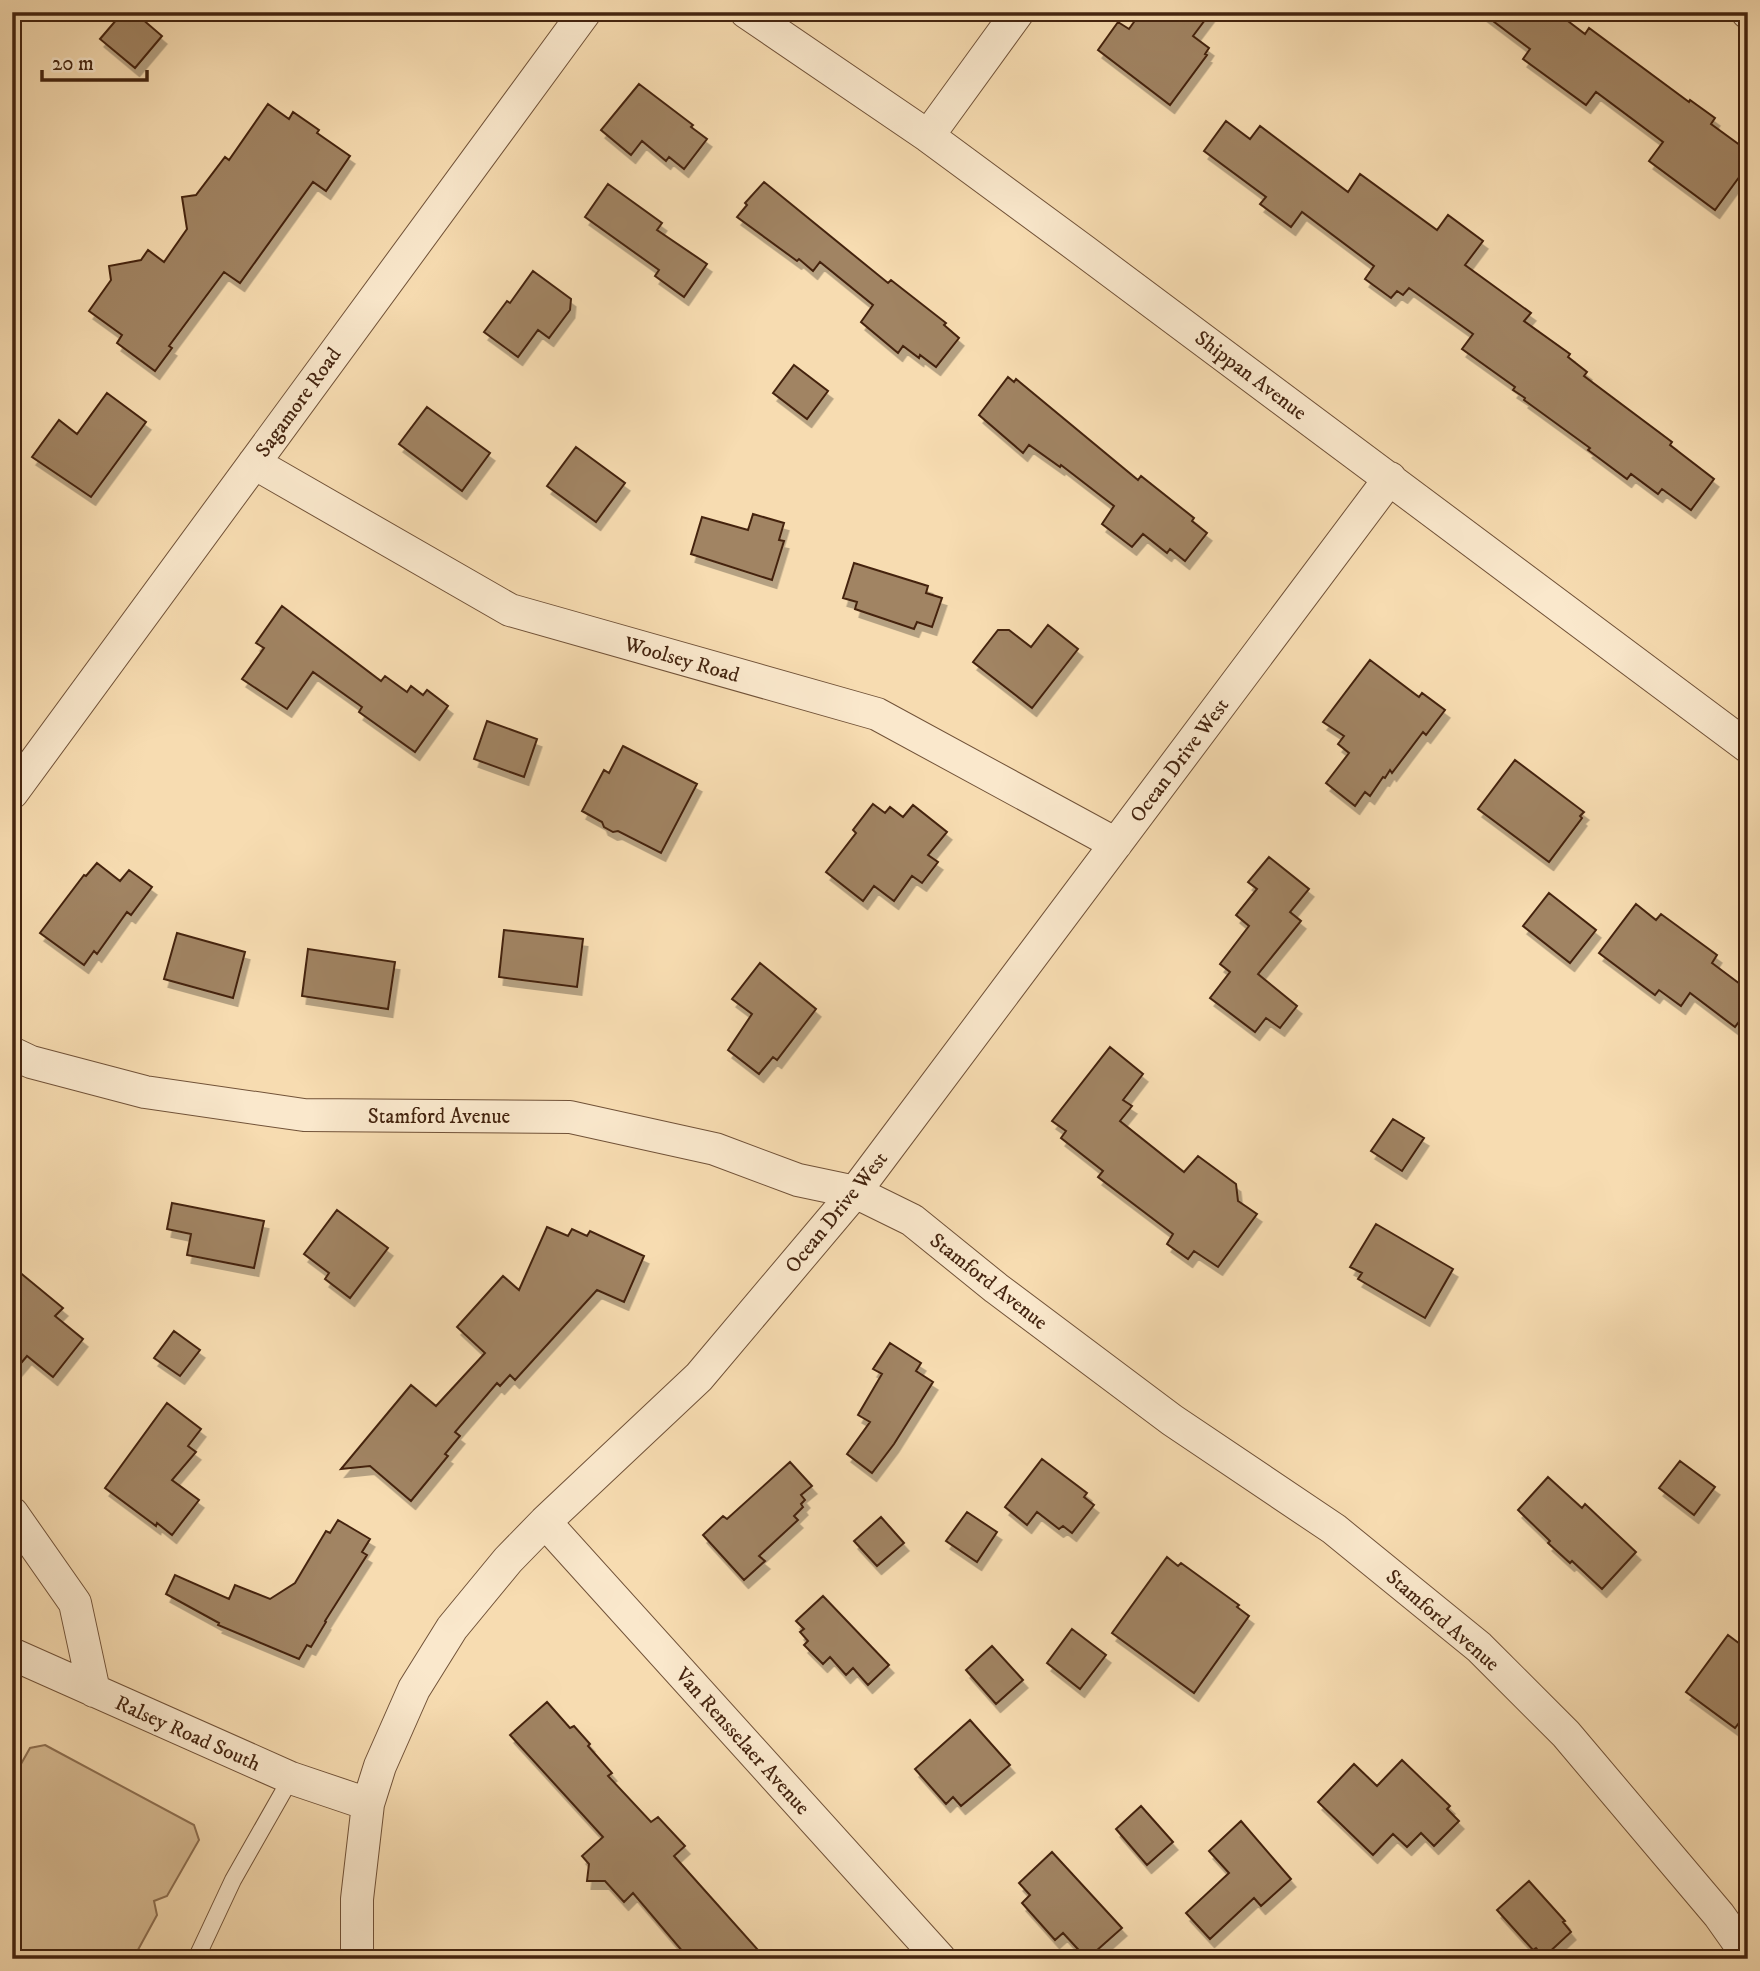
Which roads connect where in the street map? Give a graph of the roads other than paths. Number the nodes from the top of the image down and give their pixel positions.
1 (585, 12) edge
2 (746, 12) edge
3 (1018, 12) edge
4 (928, 136) junction
5 (254, 463) junction
6 (1390, 478) junction
7 (1748, 747) edge
8 (12, 793) edge
9 (1116, 844) junction
10 (12, 1053) edge
11 (855, 1192) junction
12 (12, 1513) edge
13 (545, 1522) junction
14 (12, 1654) edge
15 (93, 1691) junction
16 (291, 1778) junction
17 (368, 1804) junction
18 (1748, 1956) edge
19 (196, 1959) edge
20 (357, 1959) edge
21 (940, 1959) edge

1 - 5 street, Sagamore Road
2 - 4 street, Shippan Avenue
3 - 4 street
4 - 6 street, Shippan Avenue
5 - 8 street, Sagamore Road
5 - 9 street, Woolsey Road
6 - 7 street, Shippan Avenue
6 - 9 street, Ocean Drive West
9 - 11 street, Ocean Drive West
10 - 11 street, Stamford Avenue
11 - 13 street, Ocean Drive West
11 - 18 street, Stamford Avenue
12 - 15 street
13 - 17 street, Ocean Drive West
13 - 21 street, Van Rensselaer Avenue
14 - 15 street, Ralsey Road South
15 - 16 street, Ralsey Road South
16 - 17 street, Ralsey Road South
16 - 19 lane
17 - 20 street, Ocean Drive West

